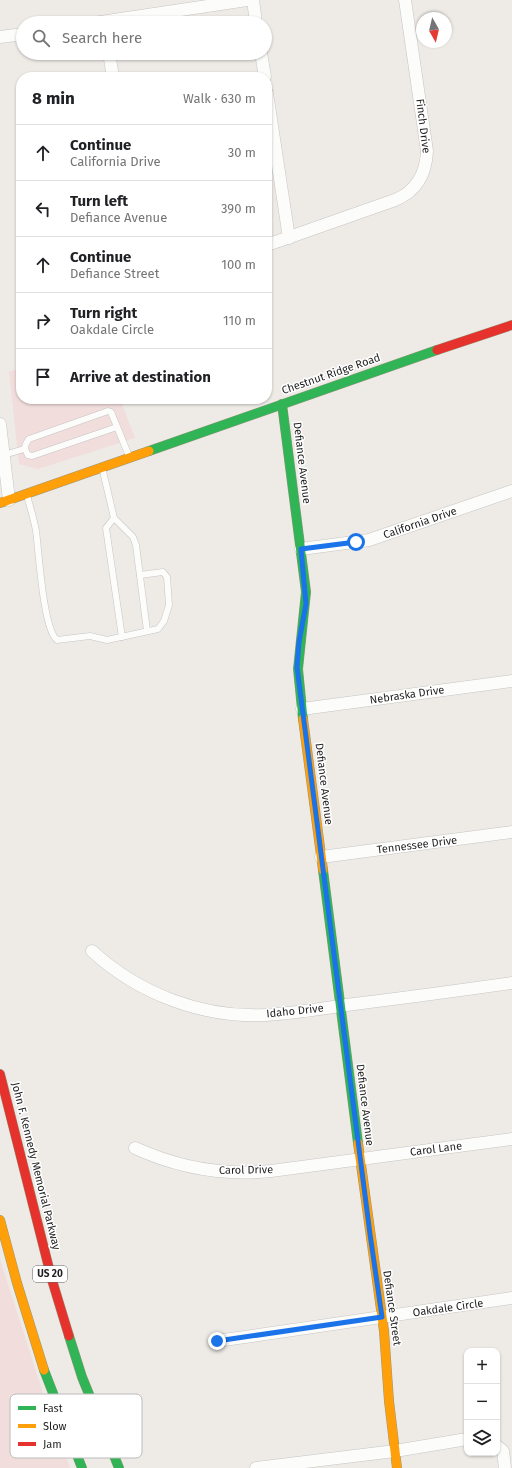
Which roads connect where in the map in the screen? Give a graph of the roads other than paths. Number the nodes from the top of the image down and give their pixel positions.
1 (247, 0) edge
2 (253, 0) edge
3 (405, 0) edge
4 (141, 16) edge
5 (255, 16) edge
6 (16, 35) edge
7 (0, 37) edge
8 (110, 60) edge
9 (262, 60) edge
10 (112, 72) edge
11 (264, 72) edge
12 (272, 126) edge
13 (289, 238) junction
14 (272, 243) edge
15 (512, 325) edge
16 (282, 404) junction
17 (117, 427) junction
18 (0, 431) edge
19 (24, 449) junction
20 (4, 455) junction
21 (130, 457) junction
22 (102, 467) junction
23 (512, 491) edge
24 (27, 493) junction
25 (4, 501) edge
26 (114, 518) junction
27 (301, 549) junction
28 (140, 575) junction
29 (147, 631) junction
30 (122, 636) junction
31 (512, 681) edge
32 (302, 709) junction
33 (512, 832) edge
34 (321, 857) junction
35 (92, 951) dead end
36 (512, 983) edge
37 (340, 1006) junction
38 (0, 1074) edge
39 (512, 1139) edge
40 (135, 1148) dead end
41 (361, 1163) junction
42 (0, 1220) edge
43 (512, 1298) edge
44 (382, 1317) junction
45 (217, 1341) dead end
46 (52, 1394) edge
47 (89, 1394) edge
48 (464, 1440) edge
49 (500, 1448) edge
50 (395, 1451) junction
51 (78, 1458) edge
52 (115, 1458) edge
53 (82, 1468) edge
54 (119, 1468) edge
55 (256, 1468) edge
56 (397, 1468) edge
57 (505, 1468) edge

1 - 4 street
2 - 5 street
3 - 13 street, Finch Drive
6 - 7 street
8 - 10 street
9 - 11 street
12 - 13 street
13 - 14 street, Finch Drive
15 - 16 main road, Chestnut Ridge Road
16 - 21 main road, Chestnut Ridge Road
16 - 27 main road, Defiance Avenue
17 - 19 lane
17 - 19 lane
17 - 21 lane
18 - 20 street
19 - 20 lane
20 - 25 street
21 - 22 main road, Chestnut Ridge Road
22 - 24 main road, Chestnut Ridge Road
22 - 26 lane
23 - 27 street, California Drive
24 - 25 main road, Chestnut Ridge Road
24 - 30 lane
26 - 28 lane
26 - 30 lane
27 - 32 main road, Defiance Avenue
28 - 29 lane
28 - 29 lane
29 - 30 lane
31 - 32 street, Nebraska Drive
32 - 34 main road, Defiance Avenue
33 - 34 street, Tennessee Drive
34 - 37 main road, Defiance Avenue
35 - 37 street, Idaho Drive
36 - 37 street, Idaho Drive
37 - 41 main road, Defiance Avenue
38 - 47 main road, John F. Kennedy Memorial Parkway / US 20
39 - 41 street, Carol Lane
40 - 41 street, Carol Drive
41 - 44 main road, Defiance Street
42 - 46 main road, US 20
43 - 44 street, Oakdale Circle
44 - 45 street, Oakdale Circle
44 - 50 main road, Defiance Street
48 - 50 street
49 - 57 street
50 - 55 street
50 - 56 main road, Defiance Street
51 - 53 main road, US 20
52 - 54 main road, John F. Kennedy Memorial Parkway / US 20

